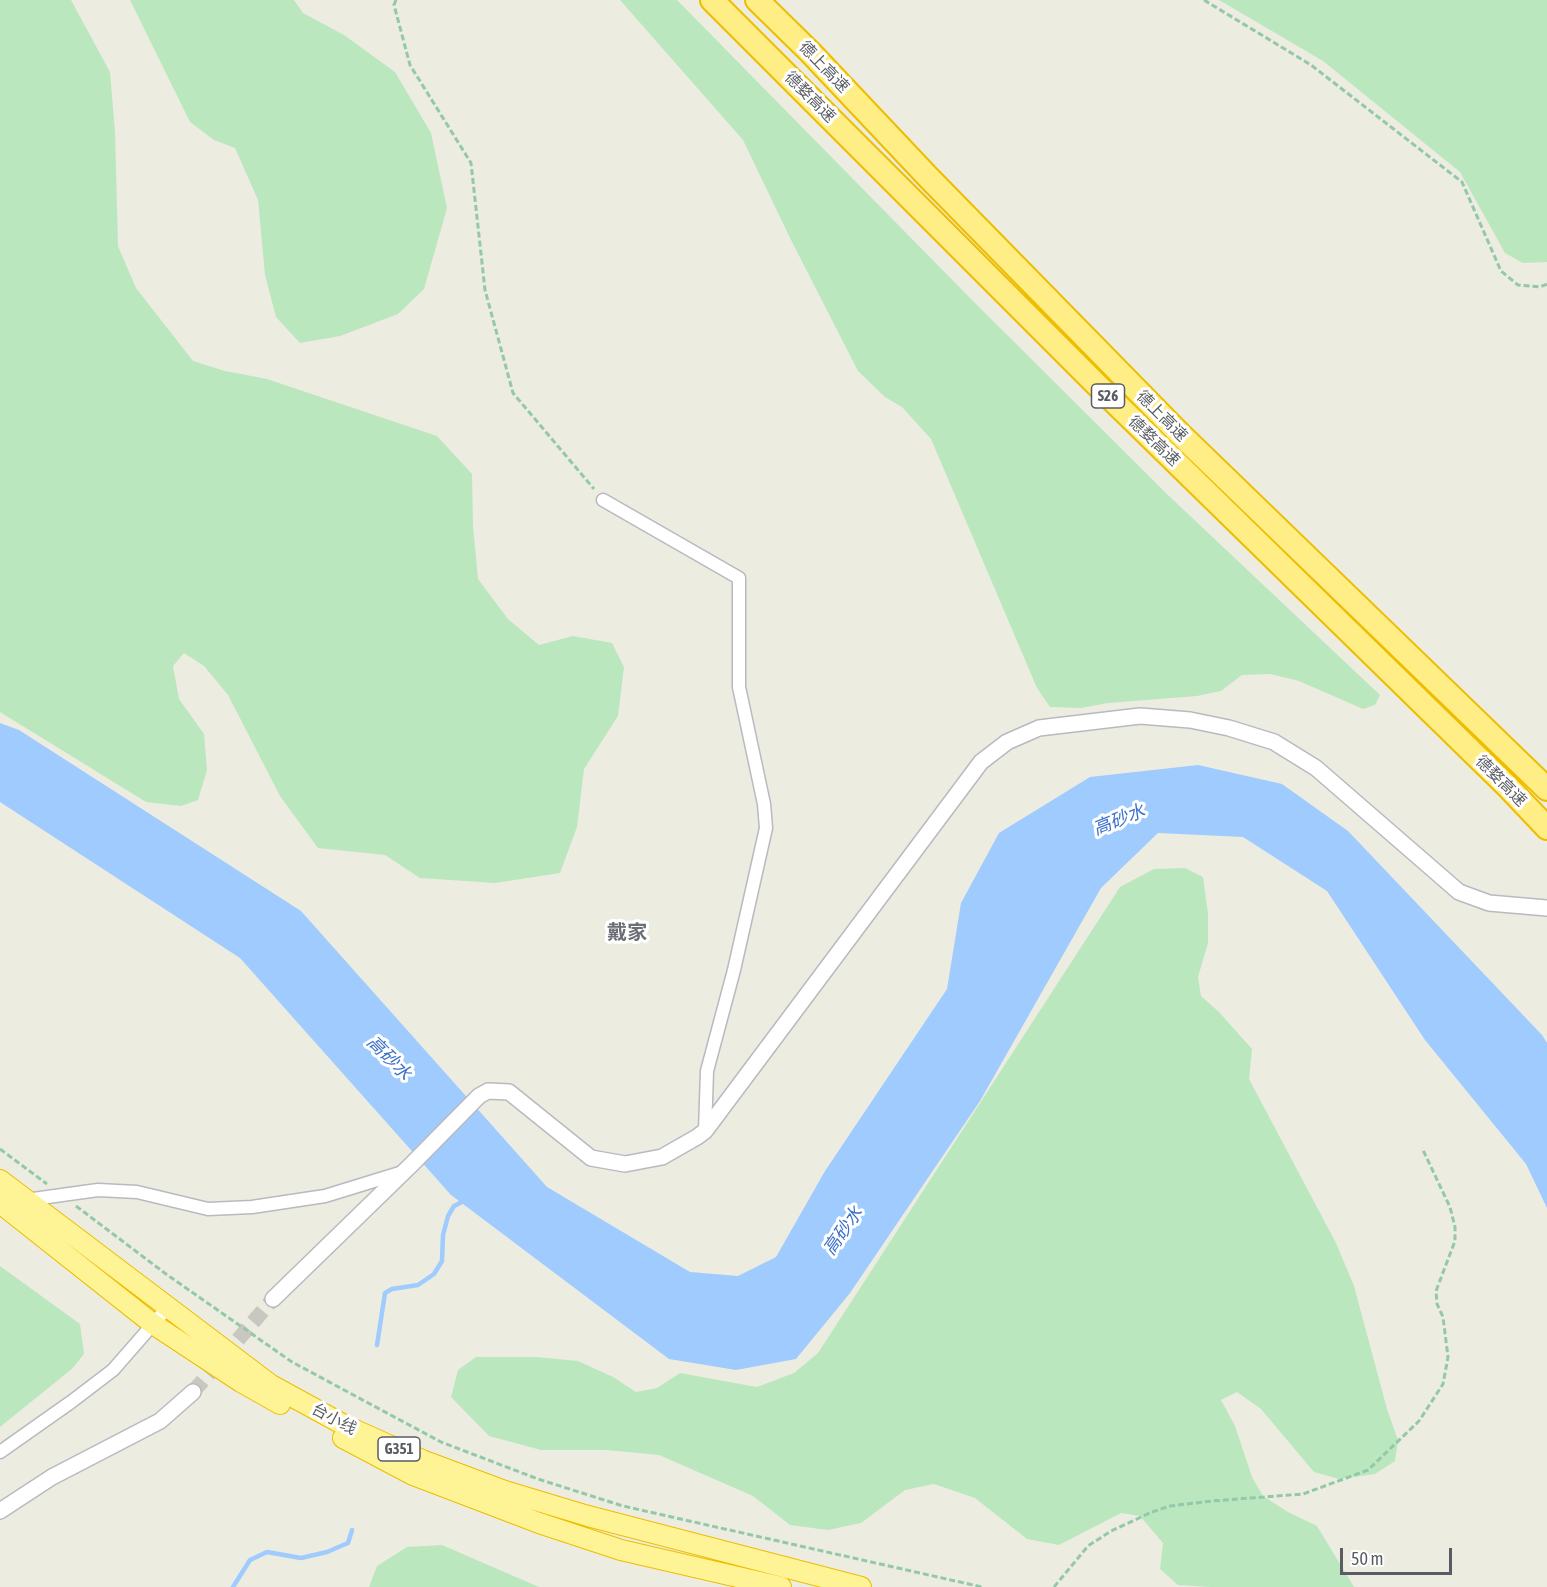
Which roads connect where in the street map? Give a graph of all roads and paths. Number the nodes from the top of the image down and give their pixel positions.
1 (396, 0) edge
2 (712, 0) edge
3 (757, 0) edge
4 (1204, 0) edge
5 (1547, 284) edge
6 (603, 500) joint
7 (1528, 770) joint
8 (1547, 789) edge
9 (1547, 828) edge
10 (1547, 908) edge
11 (705, 1131) junction
12 (1422, 1148) dead end
13 (0, 1149) edge
14 (408, 1168) junction
15 (0, 1180) edge
16 (62, 1195) junction
17 (26, 1200) junction
18 (0, 1203) edge
19 (273, 1299) tunnel mouth
20 (168, 1307) junction
21 (153, 1324) junction
22 (193, 1392) tunnel mouth
23 (0, 1452) edge
24 (0, 1511) edge
25 (781, 1587) edge
26 (861, 1587) edge
27 (982, 1587) edge
28 (1054, 1587) edge

1 - 6 path
2 - 9 highway, 德婺高速 / S26
3 - 7 highway, 德上高速
4 - 5 path
6 - 11 street
7 - 8 highway, 德婺高速
10 - 11 street
11 - 14 street
12 - 28 path
13 - 16 path
14 - 16 street
14 - 19 street
15 - 17 highway, 台小线 / G351
16 - 17 street
16 - 27 path
17 - 20 highway, 台小线 / G351
18 - 21 highway, 台小线 / G351
20 - 21 street
20 - 26 highway, 台小线 / G351
21 - 23 street
21 - 25 highway, 台小线 / G351
22 - 24 street

